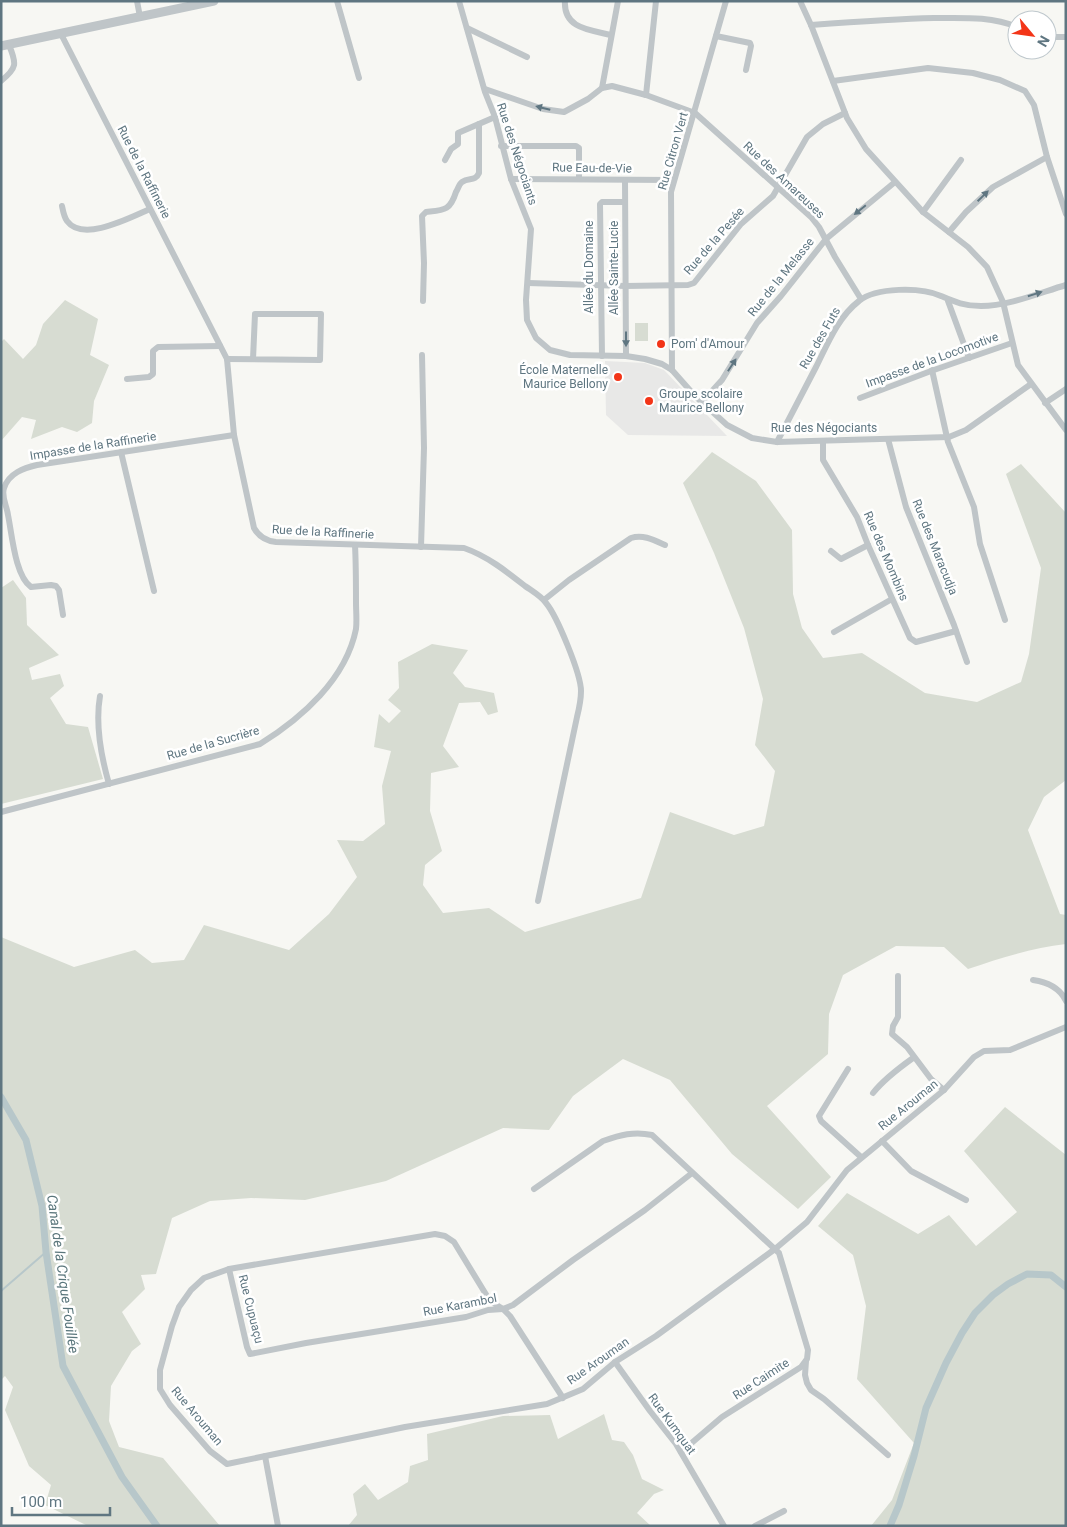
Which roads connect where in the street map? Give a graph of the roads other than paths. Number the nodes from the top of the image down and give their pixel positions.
1 (137, 1) edge
2 (214, 1) edge
3 (337, 1) edge
4 (458, 1) edge
5 (565, 1) edge
6 (618, 1) edge
7 (656, 1) edge
8 (726, 1) edge
9 (800, 1) edge
10 (140, 17) junction
11 (1007, 23) edge
12 (811, 25) junction
13 (467, 28) junction
14 (61, 34) junction
15 (611, 35) junction
16 (716, 36) junction
17 (5, 46) edge
18 (527, 57) dead end
19 (746, 70) dead end
20 (359, 78) dead end
21 (1, 81) edge
22 (833, 81) junction
23 (602, 88) junction
24 (485, 89) junction
25 (646, 95) junction
26 (695, 113) junction
27 (845, 113) junction
28 (495, 117) junction
29 (479, 124) junction
30 (501, 146) junction
31 (1047, 157) junction
32 (445, 160) dead end
33 (961, 160) dead end
34 (511, 179) junction
35 (579, 179) junction
36 (625, 180) junction
37 (674, 180) junction
38 (895, 182) junction
39 (779, 188) junction
40 (625, 202) junction
41 (62, 206) dead end
42 (150, 209) junction
43 (923, 212) junction
44 (1066, 214) edge
45 (949, 232) junction
46 (826, 239) junction
47 (528, 283) junction
48 (1066, 285) edge
49 (600, 286) junction
50 (626, 286) junction
51 (671, 286) junction
52 (860, 299) junction
53 (948, 300) junction
54 (423, 301) dead end
55 (1004, 302) junction
56 (1012, 343) junction
57 (220, 346) junction
58 (422, 355) dead end
59 (602, 356) junction
60 (626, 356) junction
61 (969, 358) junction
62 (226, 360) junction
63 (253, 360) junction
64 (672, 370) junction
65 (932, 370) junction
66 (127, 379) dead end
67 (1031, 384) junction
68 (1066, 389) edge
69 (860, 398) dead end
70 (702, 402) junction
71 (1045, 403) junction
72 (1066, 430) edge
73 (234, 435) junction
74 (947, 438) junction
75 (888, 439) junction
76 (823, 441) junction
77 (777, 442) junction
78 (122, 452) junction
79 (355, 545) junction
80 (665, 545) dead end
81 (868, 545) junction
82 (422, 547) junction
83 (831, 552) dead end
84 (154, 591) dead end
85 (892, 599) junction
86 (544, 600) junction
87 (63, 616) dead end
88 (1005, 620) dead end
89 (956, 631) junction
90 (834, 632) dead end
91 (967, 662) dead end
92 (100, 696) dead end
93 (109, 784) junction
94 (1, 812) edge
95 (538, 901) dead end
96 (898, 976) dead end
97 (1033, 980) dead end
98 (1066, 1002) edge
99 (1066, 1027) edge
100 (914, 1058) junction
101 (848, 1069) dead end
102 (944, 1090) junction
103 (873, 1093) dead end
104 (882, 1141) junction
105 (861, 1157) junction
106 (692, 1173) junction
107 (534, 1189) dead end
108 (966, 1200) dead end
109 (775, 1249) junction
110 (230, 1269) junction
111 (502, 1309) junction
112 (250, 1354) joint
113 (806, 1359) junction
114 (615, 1362) junction
115 (564, 1398) junction
116 (681, 1452) junction
117 (265, 1456) junction
118 (888, 1456) dead end
119 (784, 1511) dead end
120 (278, 1526) edge
121 (724, 1526) edge
122 (755, 1526) edge

1 - 10 street
2 - 10 street
3 - 20 street
4 - 13 street, Rue des Négociants
5 - 15 street
6 - 15 street
7 - 25 street
8 - 16 street, Rue Citron Vert
9 - 12 street
10 - 14 street
11 - 12 street
12 - 22 street
13 - 18 street
13 - 24 street, Rue des Négociants
14 - 17 street
14 - 42 street, Rue de la Raffinerie
15 - 23 street
16 - 19 street
16 - 26 street, Rue Citron Vert
17 - 21 street
22 - 27 street
22 - 31 street
23 -> 24 street
23 - 25 street
24 - 28 street, Rue des Négociants
25 - 26 street
26 - 37 street, Rue Citron Vert
26 - 39 street, Rue des Amareuses
27 - 38 street
27 - 39 street, Rue de la Pesée
28 - 29 street
28 - 30 street, Rue des Négociants
29 - 32 street
29 - 54 street
30 - 34 street, Rue des Négociants
30 - 35 street
31 - 44 street
45 -> 31 street
33 - 43 street
34 - 35 street, Rue Eau-de-Vie
34 - 47 street, Rue des Négociants
35 - 36 street, Rue Eau-de-Vie
36 - 37 street, Rue Eau-de-Vie
36 - 40 street, Allée Sainte-Lucie
37 - 51 street, Rue Citron Vert
38 - 43 street
38 -> 46 street, Rue de la Melasse
39 - 46 street, Rue des Amareuses
39 - 51 street, Rue de la Pesée
40 - 49 street, Allée du Domaine
40 - 50 street, Allée Sainte-Lucie
41 - 42 street
42 - 57 street, Rue de la Raffinerie
43 - 45 street
45 - 55 street
46 - 52 street, Rue des Amareuses
70 -> 46 street, Rue de la Melasse
47 - 49 street, Rue de la Pesée
47 - 59 street, Rue des Négociants
55 -> 48 street
49 - 50 street, Rue de la Pesée
49 - 59 street, Allée du Domaine
50 - 51 street, Rue de la Pesée
50 -> 60 street, Allée Sainte-Lucie
51 - 64 street, Rue Citron Vert
52 - 53 street
52 - 77 street, Rue des Futs
53 - 55 street
53 - 61 street
55 - 56 street
56 - 61 street, Impasse de la Locomotive
56 - 67 street
57 - 62 street, Rue de la Raffinerie
57 - 66 street
58 - 82 street
59 - 60 street, Rue des Négociants
60 - 64 street, Rue des Négociants
61 - 65 street, Impasse de la Locomotive
62 - 63 street
62 - 73 street, Rue de la Raffinerie
63 - 63 street
64 - 70 street, Rue des Négociants
65 - 69 street, Impasse de la Locomotive
65 - 74 street
67 - 71 street
67 - 74 street, Rue des Négociants
68 - 71 street
70 - 77 street, Rue des Négociants
71 - 72 street
73 - 78 street, Impasse de la Raffinerie
73 - 79 street, Rue de la Raffinerie
74 - 75 street, Rue des Négociants
74 - 88 street
75 - 76 street, Rue des Négociants
75 - 89 street, Rue des Maracudja
76 - 77 street, Rue des Négociants
76 - 81 street, Rue des Mombins
78 - 84 street
78 - 87 street, Impasse de la Raffinerie
79 - 82 street, Rue de la Raffinerie
79 - 93 street, Rue de la Sucrière
80 - 86 street
81 - 83 street
81 - 85 street, Rue des Mombins
82 - 86 street, Rue de la Raffinerie
85 - 89 street, Rue des Mombins
85 - 90 street
86 - 95 street, Rue de la Raffinerie
89 - 91 street, Rue des Maracudja
92 - 93 street
93 - 94 street, Rue de la Sucrière
96 - 100 street
97 - 98 street
99 - 102 street, Rue Arouman
100 - 102 street
100 - 103 street
101 - 105 street
102 - 104 street, Rue Arouman
104 - 105 street, Rue Arouman
104 - 108 street
105 - 109 street, Rue Arouman
106 - 107 street
106 - 109 street
106 - 111 street, Rue Karambol
109 - 113 street, Rue Caimite
109 - 114 street, Rue Arouman
110 - 111 street
110 - 112 street, Rue Cupuaçu
110 - 117 street, Rue Arouman
111 - 112 street, Rue Karambol
111 - 115 street
113 - 116 street, Rue Caimite
113 - 118 street
114 - 115 street, Rue Arouman
114 - 116 street, Rue Kumquat
115 - 117 street, Rue Arouman
116 - 121 street, Rue Kumquat
117 - 120 street
119 - 122 street

